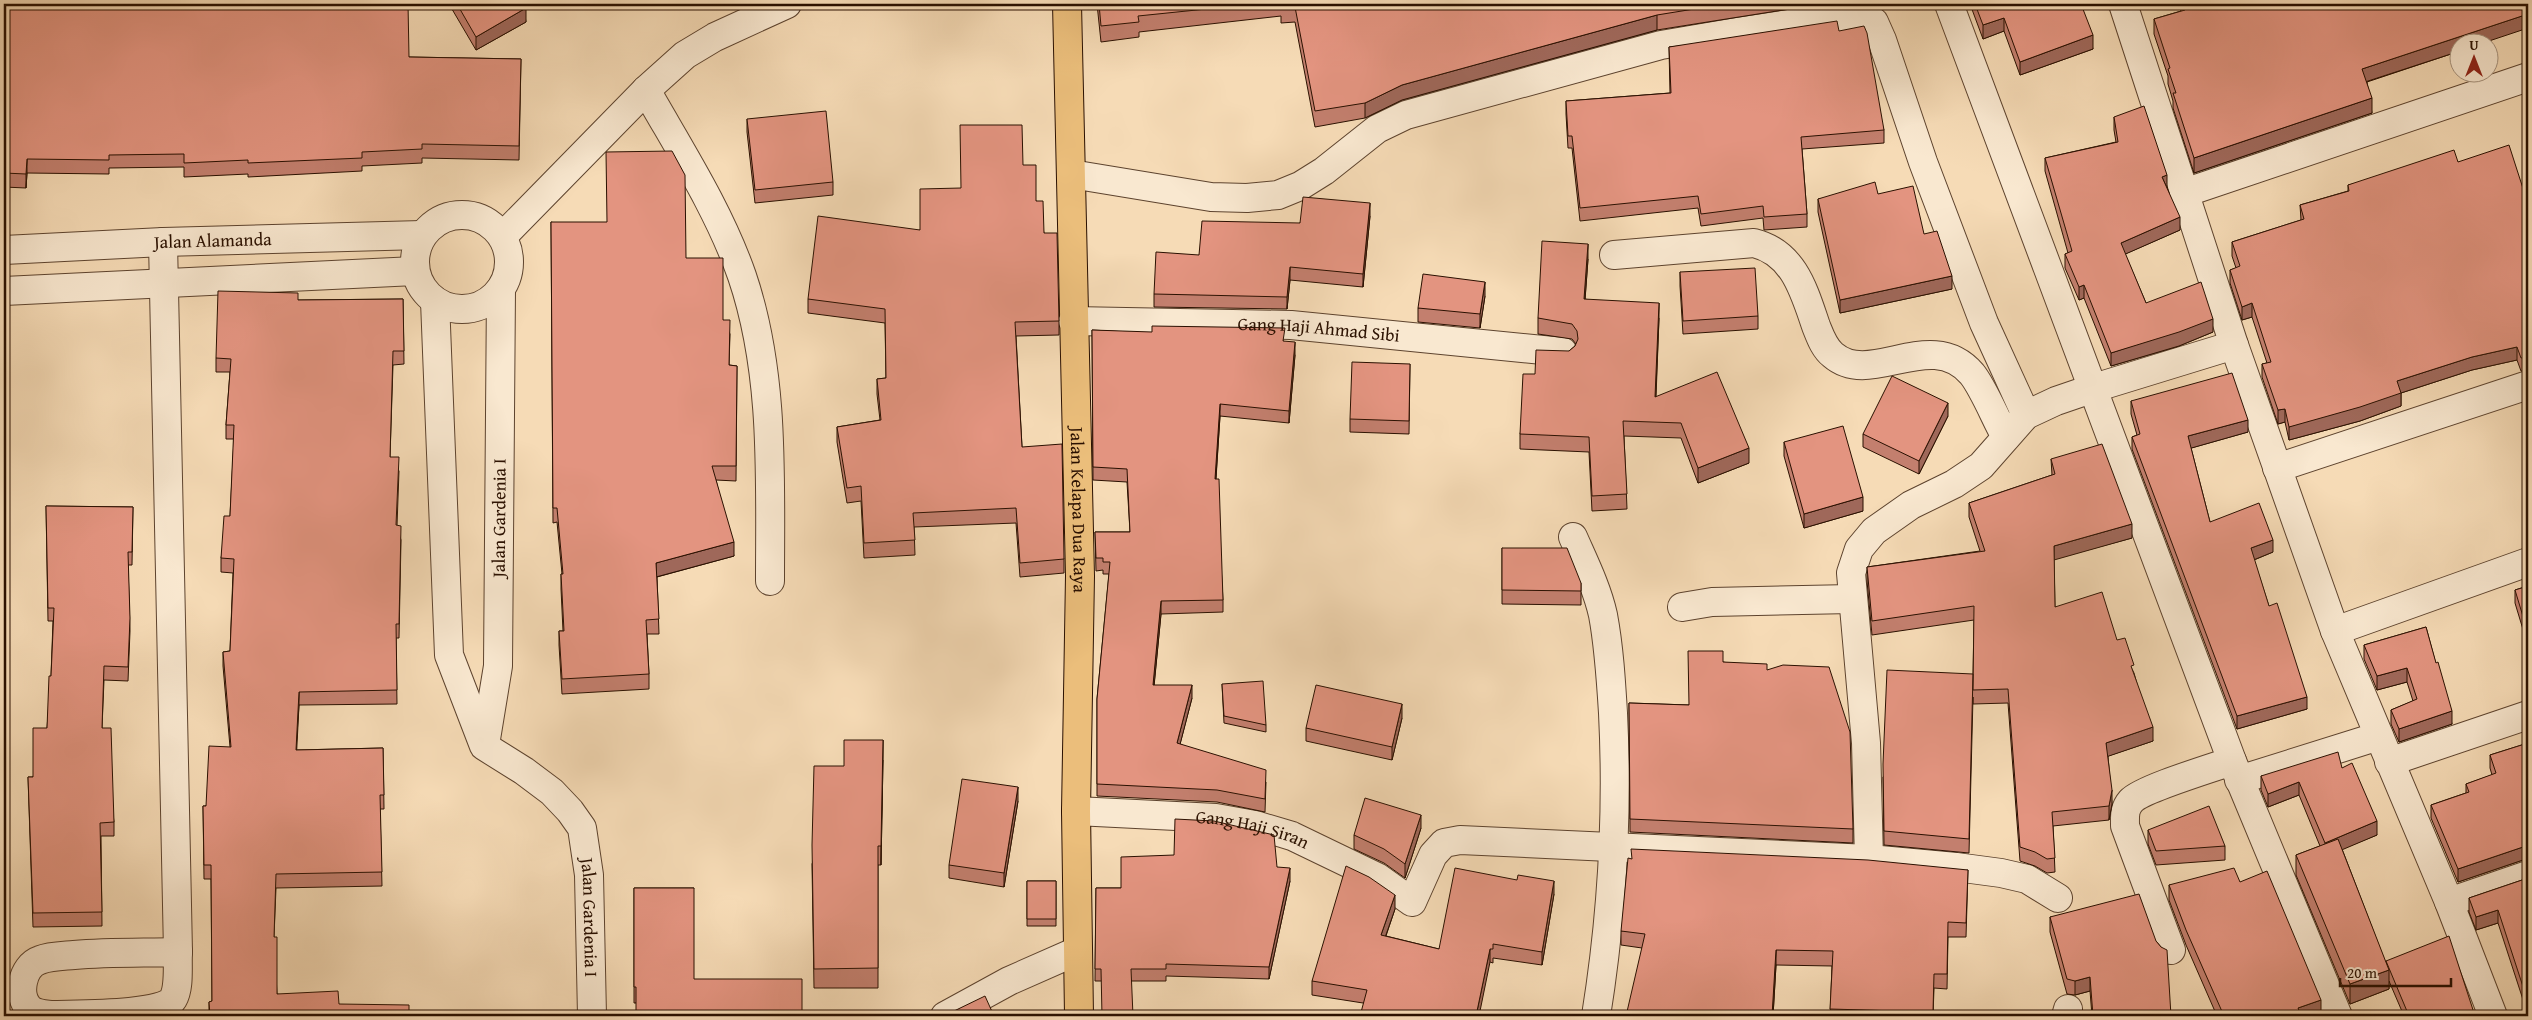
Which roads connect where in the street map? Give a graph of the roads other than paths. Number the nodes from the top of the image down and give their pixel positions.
1 (787, 4) edge
2 (1067, 4) edge
3 (1949, 4) edge
4 (2124, 4) edge
5 (2528, 77) edge
6 (646, 90) junction
7 (1070, 174) junction
8 (2184, 193) junction
9 (422, 235) junction
10 (503, 236) junction
11 (163, 242) junction
12 (4, 250) edge
13 (1614, 255) dead end
14 (415, 271) junction
15 (164, 284) junction
16 (501, 289) junction
17 (4, 291) edge
18 (435, 301) junction
19 (1073, 321) junction
20 (2234, 345) junction
21 (1563, 352) edge
22 (2528, 385) edge
23 (2094, 388) junction
24 (2026, 415) junction
25 (2006, 437) junction
26 (2277, 468) junction
27 (1573, 537) dead end
28 (2528, 562) edge
29 (770, 581) dead end
30 (1852, 598) junction
31 (1682, 607) dead end
32 (2335, 631) junction
33 (2528, 715) edge
34 (2379, 736) junction
35 (484, 746) junction
36 (2389, 762) junction
37 (2236, 771) junction
38 (1076, 811) junction
39 (1614, 847) junction
40 (1869, 859) junction
41 (2528, 875) edge
42 (2058, 898) dead end
43 (2450, 902) junction
44 (2171, 950) dead end
45 (1077, 951) junction
46 (178, 952) junction
47 (592, 1016) edge
48 (945, 1016) edge
49 (1079, 1016) edge
50 (1596, 1016) edge
51 (2338, 1016) edge
52 (2493, 1016) edge

1 - 6 street
2 - 7 main road, Jalan Kelapa Dua Raya
3 - 23 street
4 - 8 street
5 - 8 street
6 - 10 street
6 - 29 street
7 - 19 main road, Jalan Kelapa Dua Raya
7 - 24 street
8 - 20 street
9 - 10 street
9 - 11 street, Jalan Alamanda
9 - 14 street
10 - 16 street
11 - 12 street, Jalan Alamanda
11 - 15 street
13 - 25 street
14 - 15 street
14 - 18 street
15 - 17 street
15 - 46 street
16 - 18 street
16 - 35 street, Jalan Gardenia I
18 - 35 street
19 - 21 street, Gang Haji Ahmad Sibi
19 - 38 main road, Jalan Kelapa Dua Raya
20 - 23 street
20 - 26 street
22 - 26 street
23 - 24 street
23 - 37 street
24 - 25 street
25 - 30 street
26 - 32 street
27 - 39 street
28 - 32 street
30 - 31 street
30 - 40 street
32 - 34 street
33 - 36 street
34 - 36 street
34 - 37 street
35 - 47 street, Jalan Gardenia I
36 - 43 street
37 - 44 street
37 - 51 street
38 - 39 street, Gang Haji Siran
38 - 45 main road, Jalan Kelapa Dua Raya
39 - 40 street
39 - 50 street
40 - 42 street
41 - 43 street
43 - 52 street
45 - 48 street
45 - 49 main road, Jalan Kelapa Dua Raya
46 - 46 street

